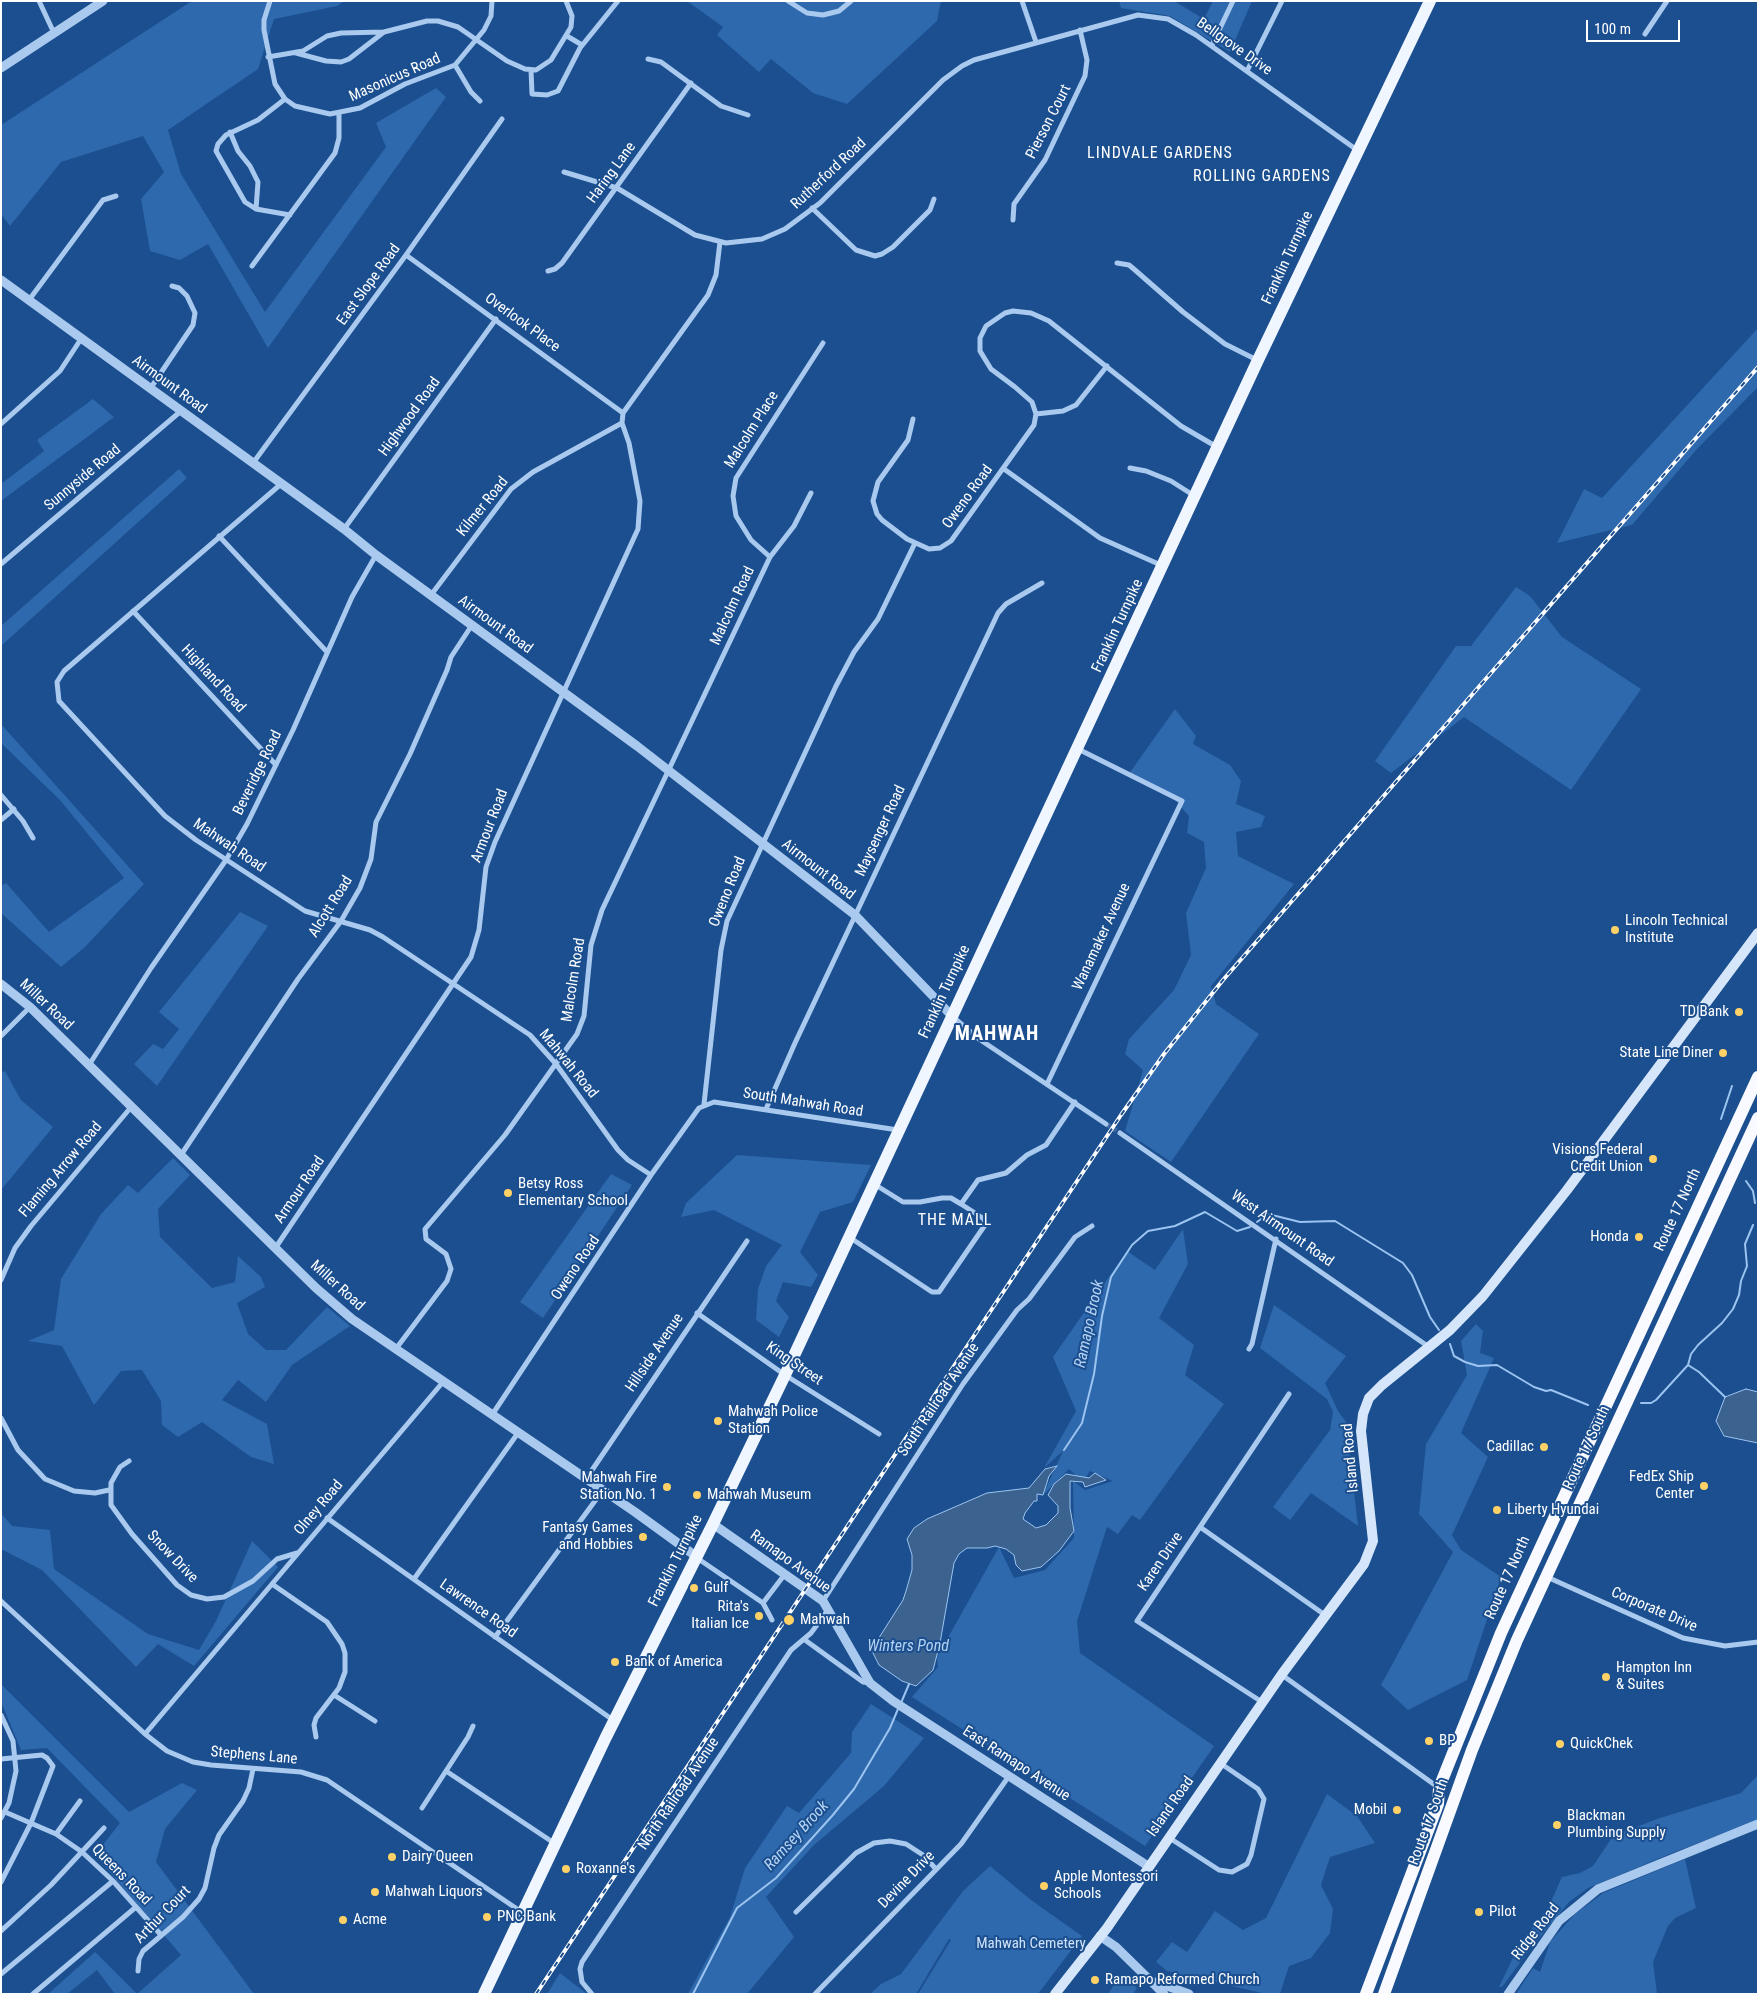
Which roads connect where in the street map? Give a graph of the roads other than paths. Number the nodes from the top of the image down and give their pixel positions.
1 (39, 1) edge
2 (103, 1) edge
3 (270, 1) edge
4 (492, 1) edge
5 (566, 1) edge
6 (618, 1) edge
7 (788, 1) edge
8 (851, 1) edge
9 (1022, 1) edge
10 (1233, 1) edge
11 (1282, 1) edge
12 (1430, 1) edge
13 (1667, 1) edge
14 (1080, 30) junction
15 (384, 32) junction
16 (54, 33) junction
17 (1645, 34) dead end
18 (566, 36) junction
19 (477, 41) junction
20 (1036, 42) junction
21 (582, 45) junction
22 (1212, 46) junction
23 (296, 53) junction
24 (268, 57) junction
25 (648, 59) dead end
26 (454, 65) junction
27 (1, 68) edge
28 (530, 70) junction
29 (1247, 71) junction
30 (691, 83) junction
31 (285, 99) junction
32 (480, 101) dead end
33 (339, 114) junction
34 (748, 116) dead end
35 (502, 119) dead end
36 (230, 132) junction
37 (1357, 150) junction
38 (564, 172) dead end
39 (617, 188) junction
40 (116, 196) dead end
41 (934, 199) dead end
42 (812, 208) junction
43 (256, 209) junction
44 (290, 215) junction
45 (1013, 220) dead end
46 (720, 242) junction
47 (406, 255) junction
48 (1117, 263) dead end
49 (252, 266) dead end
50 (548, 271) dead end
51 (1, 280) edge
52 (172, 286) dead end
53 (29, 300) junction
54 (496, 319) junction
55 (81, 339) junction
56 (823, 342) dead end
57 (1258, 360) junction
58 (1107, 366) junction
59 (150, 389) junction
60 (180, 411) junction
61 (623, 413) junction
62 (1036, 414) junction
63 (914, 419) dead end
64 (622, 423) junction
65 (1, 424) edge
66 (1218, 448) junction
67 (253, 464) junction
68 (1130, 468) dead end
69 (1004, 469) junction
70 (281, 484) junction
71 (811, 493) dead end
72 (1195, 496) junction
73 (344, 529) junction
74 (219, 536) junction
75 (915, 543) junction
76 (376, 555) junction
77 (770, 557) junction
78 (1, 564) edge
79 (1163, 566) junction
80 (1042, 583) dead end
81 (431, 595) junction
82 (133, 611) junction
83 (472, 625) junction
84 (327, 652) junction
85 (563, 692) junction
86 (1078, 748) junction
87 (276, 765) junction
88 (669, 771) junction
89 (1, 795) edge
90 (14, 809) junction
91 (1, 820) edge
92 (33, 838) dead end
93 (762, 843) junction
94 (226, 860) junction
95 (855, 915) junction
96 (341, 921) junction
97 (1758, 933) edge
98 (1, 984) edge
99 (453, 984) junction
100 (30, 1007) junction
101 (952, 1016) junction
102 (1, 1036) edge
103 (556, 1064) junction
104 (89, 1065) junction
105 (1758, 1077) edge
106 (1046, 1084) junction
107 (1075, 1102) junction
108 (704, 1104) junction
109 (132, 1106) junction
110 (766, 1109) junction
111 (1758, 1118) edge
112 (1106, 1124) tunnel mouth
113 (898, 1130) junction
114 (1120, 1134) tunnel mouth
115 (182, 1155) junction
116 (651, 1175) junction
117 (874, 1184) junction
118 (962, 1204) junction
119 (1092, 1226) dead end
120 (848, 1236) junction
121 (1276, 1240) junction
122 (746, 1241) dead end
123 (276, 1247) junction
124 (1, 1280) edge
125 (697, 1313) junction
126 (1430, 1347) junction
127 (1249, 1349) dead end
128 (395, 1350) junction
129 (785, 1375) junction
130 (442, 1382) junction
131 (1289, 1394) dead end
132 (492, 1415) junction
133 (1, 1418) edge
134 (518, 1433) junction
135 (878, 1434) dead end
136 (129, 1461) dead end
137 (586, 1479) junction
138 (109, 1490) junction
139 (603, 1490) junction
140 (327, 1518) junction
141 (713, 1524) junction
142 (1200, 1527) junction
143 (296, 1553) junction
144 (697, 1557) junction
145 (785, 1574) junction
146 (1545, 1576) junction
147 (414, 1579) junction
148 (272, 1584) junction
149 (1, 1601) edge
150 (822, 1601) junction
151 (763, 1603) junction
152 (828, 1609) junction
153 (1325, 1615) junction
154 (772, 1620) dead end
155 (495, 1637) junction
156 (805, 1640) junction
157 (1758, 1642) edge
158 (1282, 1674) junction
159 (870, 1683) junction
160 (334, 1695) junction
161 (1262, 1702) junction
162 (1, 1715) edge
163 (375, 1721) dead end
164 (614, 1721) junction
165 (473, 1726) dead end
166 (145, 1734) junction
167 (316, 1737) dead end
168 (15, 1757) junction
169 (1, 1759) edge
170 (1220, 1763) junction
171 (253, 1769) junction
172 (446, 1771) junction
173 (1009, 1776) junction
174 (1439, 1788) junction
175 (80, 1802) dead end
176 (422, 1808) dead end
177 (4, 1812) junction
178 (1, 1818) edge
179 (31, 1823) junction
180 (1758, 1824) edge
181 (104, 1828) dead end
182 (56, 1834) junction
183 (1168, 1837) junction
184 (555, 1845) junction
185 (82, 1852) junction
186 (1148, 1866) junction
187 (935, 1868) junction
188 (113, 1881) junction
189 (1, 1882) edge
190 (136, 1907) junction
191 (796, 1912) dead end
192 (524, 1913) junction
193 (1, 1931) edge
194 (161, 1935) junction
195 (1100, 1936) junction
196 (138, 1970) dead end
197 (1, 1974) edge
198 (1149, 1979) junction
199 (33, 1994) edge
200 (484, 1994) edge
201 (592, 1994) edge
202 (814, 1994) edge
203 (1055, 1994) edge
204 (1164, 1994) edge
205 (1189, 1994) edge
206 (1366, 1994) edge
207 (1384, 1994) edge
208 (1508, 1994) edge

1 - 16 street
2 - 16 street
3 - 24 street
4 - 19 street, Masonicus Road
5 - 18 street
6 - 21 street
7 - 8 street
9 - 20 street
10 - 22 street
11 - 29 street
12 - 37 main road, Franklin Turnpike
13 - 17 street
14 - 20 street, Bellgrove Drive
14 - 22 street, Bellgrove Drive
14 - 45 street, Pierson Court
15 - 19 street
15 - 23 street
15 - 23 street
16 - 27 street
18 - 21 street
18 - 28 street
19 - 26 street, Masonicus Road
19 - 28 street
20 - 42 street, Rutherford Road
21 - 28 street
22 - 29 street, Bellgrove Drive
23 - 24 street
24 - 31 street
25 - 30 street
26 - 32 street
26 - 33 street, Masonicus Road
29 - 37 street, Bellgrove Drive
30 - 34 street
30 - 39 street, Haring Lane
31 - 33 street, Masonicus Road
31 - 36 street
33 - 44 street
35 - 47 street, East Slope Road
36 - 43 street
36 - 43 street
37 - 57 main road, Franklin Turnpike
38 - 39 street, Rutherford Road
39 - 46 street, Rutherford Road
39 - 50 street, Haring Lane
40 - 53 street
41 - 42 street
42 - 46 street, Rutherford Road
43 - 44 street
44 - 49 street
46 - 61 street
47 - 54 street, Overlook Place
47 - 67 street, East Slope Road
48 - 57 street
51 - 53 street, Airmount Road
52 - 59 street
53 - 55 street, Airmount Road
54 - 61 street, Overlook Place
54 - 73 street, Highwood Road
55 - 59 street, Airmount Road
55 - 65 street
56 - 77 street, Malcolm Place
57 - 66 main road, Franklin Turnpike
58 - 62 street
58 - 62 street
58 - 66 street
59 - 60 street, Airmount Road
60 - 67 street, Airmount Road
60 - 78 street, Sunnyside Road
61 - 64 street, Armour Road
62 - 69 street, Oweno Road
63 - 75 street
64 - 81 street, Kilmer Road
64 - 85 street, Armour Road
66 - 72 main road, Franklin Turnpike
67 - 70 street, Airmount Road
68 - 72 street
69 - 75 street, Oweno Road
69 - 79 street
70 - 73 street, Airmount Road
70 - 74 street, Mahwah Road
71 - 77 street, Malcolm Road
72 - 79 main road, Franklin Turnpike
73 - 76 street, Airmount Road
74 - 82 street, Mahwah Road
74 - 84 street
75 - 93 street, Oweno Road
76 - 81 street, Airmount Road
76 - 84 street, Beveridge Road
77 - 88 street, Malcolm Road
79 - 86 main road, Franklin Turnpike
80 - 95 street, Maysenger Road
81 - 83 street, Airmount Road
82 - 87 street, Highland Road
82 - 94 street, Mahwah Road
83 - 85 street, Airmount Road
83 - 96 street, Alcott Road
84 - 87 street, Beveridge Road
85 - 88 street, Airmount Road
85 - 99 street, Armour Road
86 - 101 main road, Franklin Turnpike
86 - 106 street, Wanamaker Avenue
87 - 94 street, Beveridge Road
88 - 93 street, Airmount Road
88 - 103 street, Malcolm Road
89 - 90 street
90 - 91 street
90 - 92 street
93 - 95 street, Airmount Road
93 - 108 street, Oweno Road
94 - 96 street, Mahwah Road
94 - 104 street, Beveridge Road
95 - 101 street, Airmount Road
95 - 110 street, Maysenger Road
96 - 99 street, Mahwah Road
96 - 115 street, Alcott Road
97 - 126 main road, Island Road
98 - 100 street, Miller Road
99 - 103 street, Mahwah Road
99 - 123 street, Armour Road
100 - 102 street
100 - 104 street, Miller Road
101 - 106 street
101 - 113 main road, Franklin Turnpike
103 - 116 street, Mahwah Road
103 - 128 street, Malcolm Road
104 - 109 street, Miller Road
105 - 174 highway, Route 17 North
106 - 107 street
107 - 112 street
107 - 118 street
108 - 110 street, South Mahwah Road
108 - 116 street, Oweno Road
109 - 115 street, Miller Road
109 - 124 street, Flaming Arrow Road
110 - 113 street, South Mahwah Road
111 - 146 highway, Route 17 South
113 - 117 main road, Franklin Turnpike
114 - 121 street, West Airmount Road
115 - 123 street, Miller Road
116 - 132 street, Oweno Road
117 - 118 street
117 - 120 main road, Franklin Turnpike
118 - 120 street
119 - 150 street, South Railroad Avenue
120 - 129 main road, Franklin Turnpike
121 - 126 street, West Airmount Road
121 - 127 street
122 - 125 street, Hillside Avenue
123 - 128 street, Miller Road
125 - 129 street, King Street
125 - 137 street, Hillside Avenue
126 - 153 main road, Island Road
128 - 130 street, Miller Road
129 - 135 street, King Street
129 - 141 main road, Franklin Turnpike
130 - 132 street, Miller Road
130 - 140 street, Olney Road
131 - 142 street, Karen Drive
132 - 134 street, Miller Road
133 - 138 street
134 - 137 street, Miller Road
134 - 147 street
136 - 138 street
137 - 139 street, Miller Road
138 - 143 street, Snow Drive
139 - 144 street, Miller Road
139 - 155 street
140 - 143 street, Olney Road
140 - 147 street, Lawrence Road
141 - 144 main road, Franklin Turnpike
141 - 145 street, Ramapo Avenue
142 - 153 street
142 - 161 street, Karen Drive
143 - 148 street, Olney Road
144 - 151 street
144 - 164 main road, Franklin Turnpike
145 - 150 street, Ramapo Avenue
145 - 151 street
146 - 157 street, Corporate Drive
146 - 207 highway, Route 17 South
147 - 155 street, Lawrence Road
148 - 160 street
148 - 166 street, Olney Road
149 - 166 street, Stephens Lane
150 - 152 street, Ramapo Avenue
151 - 154 street
152 - 156 street
152 - 159 street, Ramapo Avenue
153 - 158 main road, Island Road
155 - 164 street, Lawrence Road
156 - 159 street
156 - 201 street, North Railroad Avenue
158 - 161 main road, Island Road
158 - 174 street
159 - 173 street, East Ramapo Avenue
160 - 163 street
160 - 167 street
161 - 170 main road, Island Road
162 - 168 street
164 - 184 main road, Franklin Turnpike
165 - 172 street
166 - 171 street, Stephens Lane
168 - 169 street
168 - 177 street
168 - 179 street
170 - 183 main road, Island Road
170 - 183 street
171 - 192 street, Stephens Lane
171 - 194 street, Arthur Court
172 - 176 street
172 - 184 street
173 - 186 street, East Ramapo Avenue
173 - 187 street, Devine Drive
174 - 206 highway, Route 17 North
175 - 182 street
177 - 178 street
177 - 179 street, Queens Road
179 - 182 street, Queens Road
179 - 189 street
180 - 208 street, Ridge Road
181 - 185 street
182 - 185 street, Queens Road
183 - 186 main road, Island Road
184 - 192 main road, Franklin Turnpike
185 - 188 street, Queens Road
185 - 193 street
186 - 195 main road, Island Road
187 - 191 street
187 - 202 street, Devine Drive
188 - 190 street, Queens Road
188 - 197 street
190 - 194 street, Queens Road
190 - 199 street
192 - 200 main road, Franklin Turnpike
194 - 196 street, Arthur Court
195 - 198 street
195 - 203 main road, Island Road
198 - 204 street
198 - 205 street

